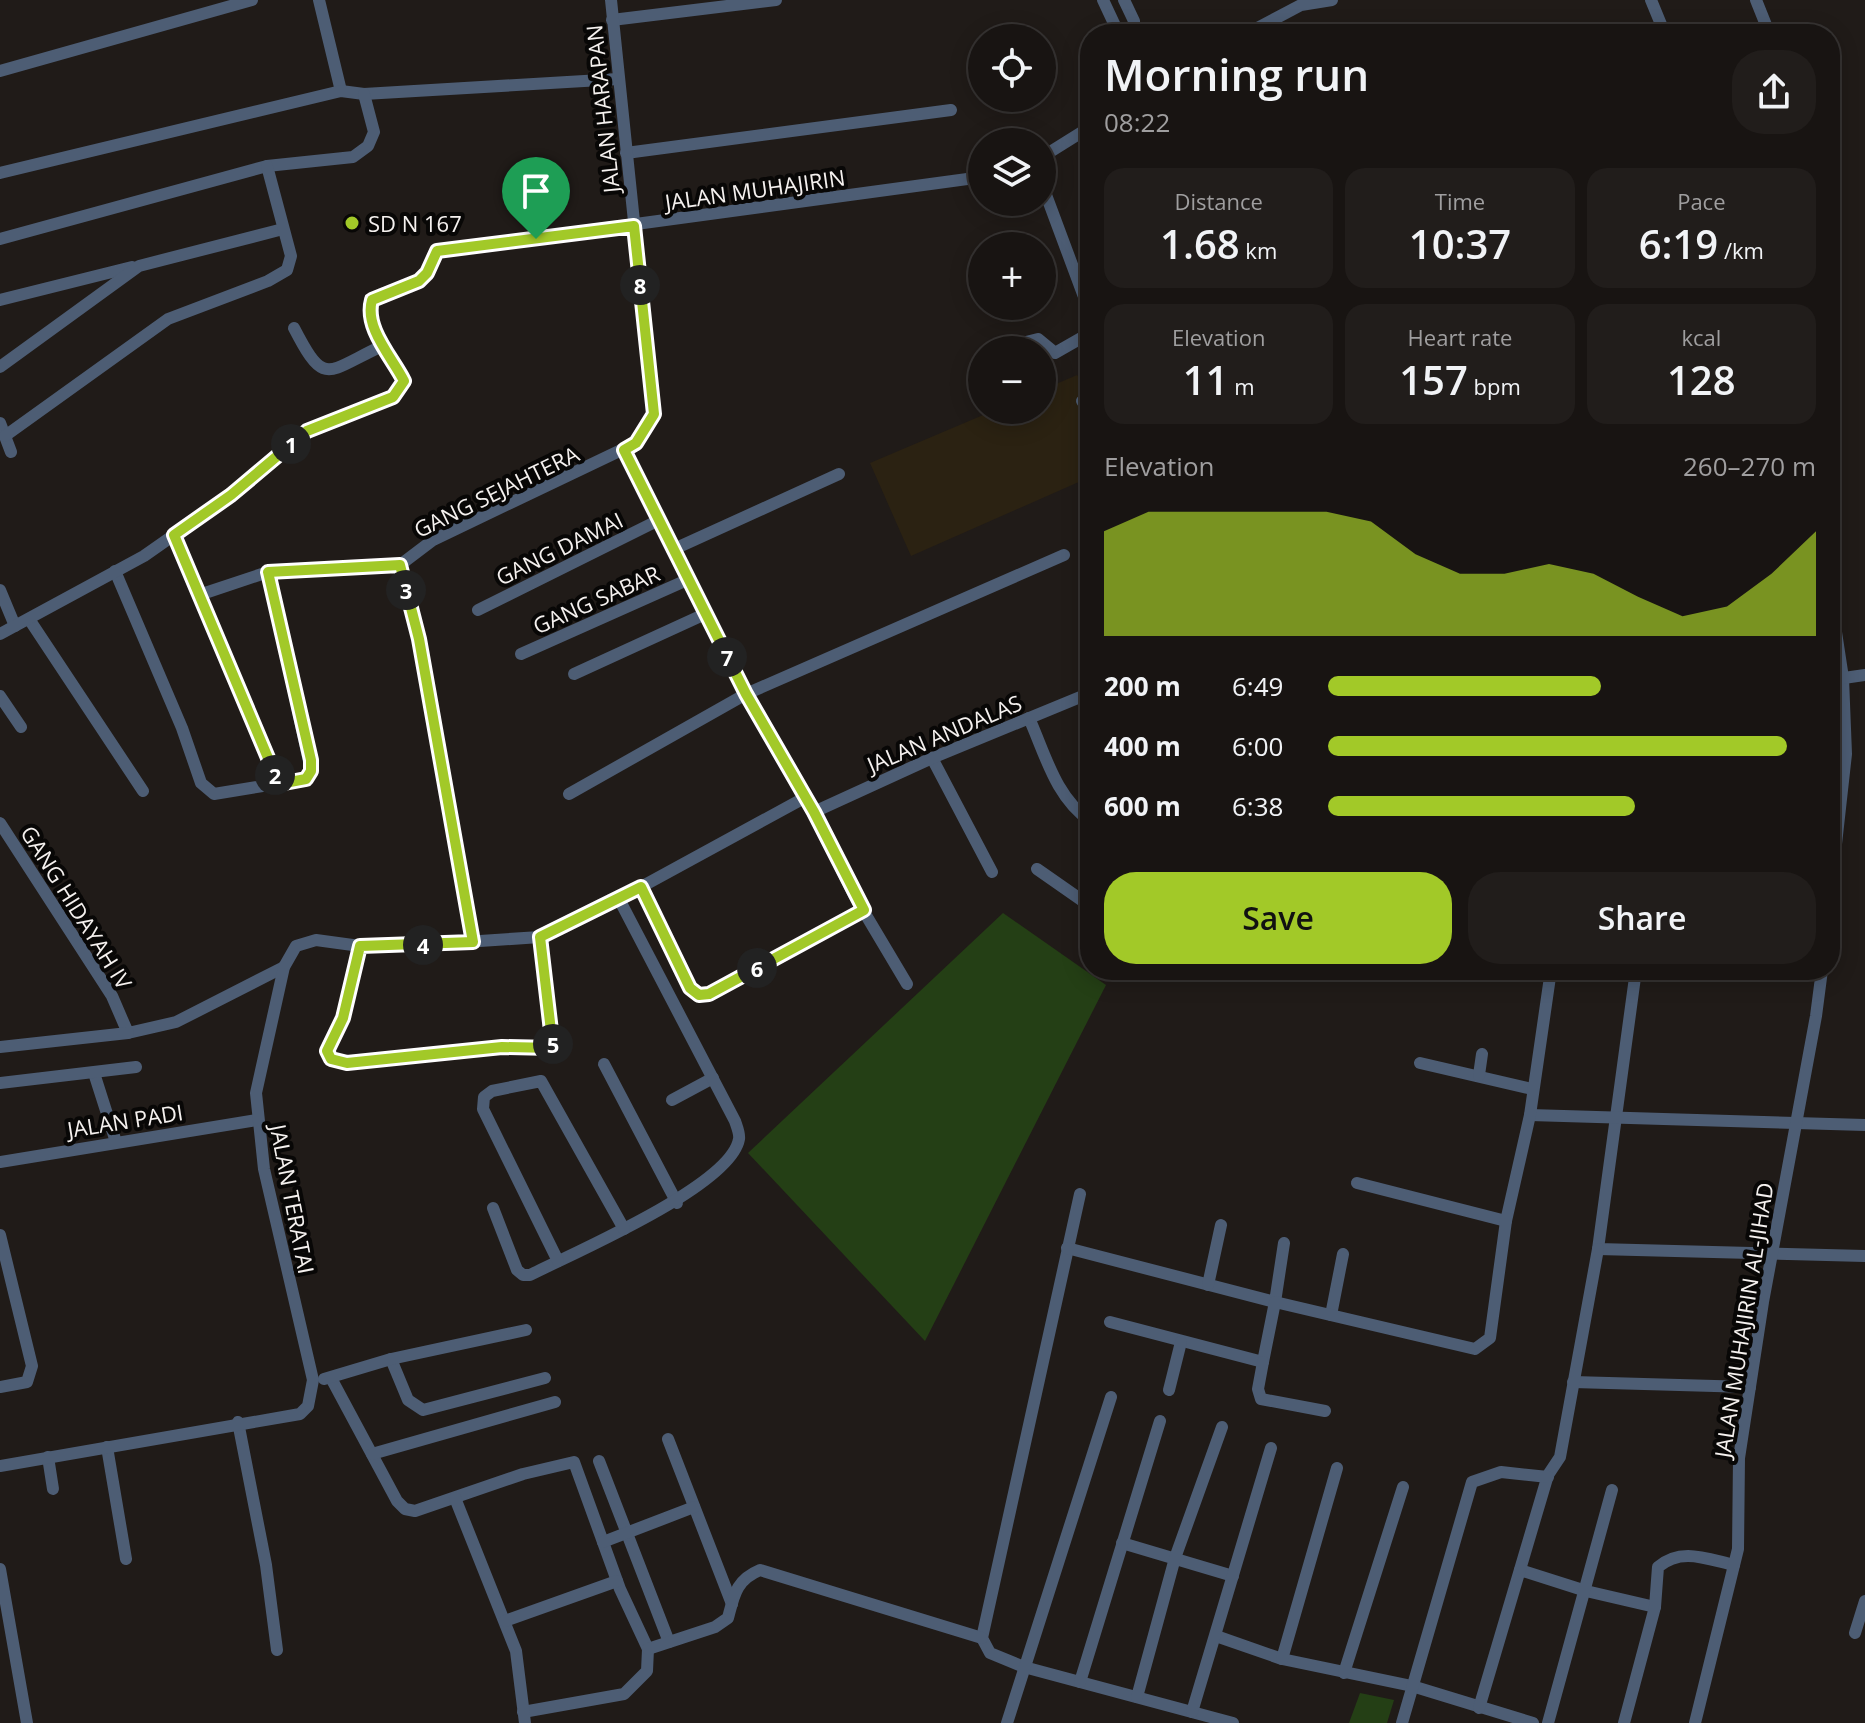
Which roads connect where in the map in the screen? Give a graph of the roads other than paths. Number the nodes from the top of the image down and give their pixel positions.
1 (252, 0) edge
2 (319, 0) edge
3 (611, 0) edge
4 (776, 0) edge
5 (1103, 0) edge
6 (1124, 0) edge
7 (1332, 0) edge
8 (1651, 0) edge
9 (1756, 0) edge
10 (1301, 3) edge
11 (612, 20) junction
12 (1114, 24) edge
13 (1133, 24) edge
14 (1264, 24) edge
15 (1661, 24) edge
16 (1766, 24) edge
17 (0, 71) edge
18 (618, 79) junction
19 (341, 91) junction
20 (364, 94) junction
21 (951, 110) dead end
22 (1080, 133) edge
23 (1056, 148) edge
24 (626, 153) junction
25 (267, 166) junction
26 (0, 173) edge
27 (968, 179) edge
28 (1054, 216) edge
29 (634, 226) junction
30 (283, 229) junction
31 (0, 239) edge
32 (139, 266) junction
33 (1080, 286) edge
34 (0, 300) edge
35 (294, 328) dead end
36 (1080, 339) edge
37 (382, 346) junction
38 (1056, 352) edge
39 (0, 367) edge
40 (0, 423) edge
41 (5, 436) junction
42 (624, 450) junction
43 (11, 452) dead end
44 (839, 474) dead end
45 (657, 521) junction
46 (174, 535) junction
47 (672, 550) junction
48 (1064, 555) dead end
49 (400, 565) junction
50 (115, 571) junction
51 (268, 572) junction
52 (687, 580) junction
53 (0, 590) edge
54 (199, 595) junction
55 (478, 610) dead end
56 (705, 614) junction
57 (29, 619) junction
58 (15, 626) junction
59 (0, 634) edge
60 (521, 654) dead end
61 (574, 674) dead end
62 (1865, 675) edge
63 (1840, 679) edge
64 (746, 694) junction
65 (0, 696) edge
66 (1080, 697) edge
67 (1840, 704) edge
68 (1029, 718) junction
69 (21, 727) dead end
70 (932, 758) junction
71 (279, 784) junction
72 (143, 791) dead end
73 (569, 794) dead end
74 (806, 797) junction
75 (1840, 808) edge
76 (814, 812) junction
77 (1080, 814) edge
78 (0, 823) edge
79 (1037, 869) dead end
80 (992, 872) dead end
81 (641, 887) junction
82 (619, 899) junction
83 (1080, 899) edge
84 (864, 910) junction
85 (540, 937) junction
86 (473, 942) junction
87 (360, 946) junction
88 (284, 967) junction
89 (1549, 980) edge
90 (1635, 980) edge
91 (1820, 980) edge
92 (907, 984) dead end
93 (128, 1033) junction
94 (0, 1047) edge
95 (1482, 1054) dead end
96 (1420, 1063) dead end
97 (604, 1064) dead end
98 (136, 1067) dead end
99 (94, 1073) junction
100 (1479, 1075) junction
101 (713, 1078) junction
102 (0, 1083) edge
103 (1532, 1089) junction
104 (672, 1100) dead end
105 (1530, 1115) junction
106 (1615, 1118) junction
107 (257, 1120) junction
108 (1796, 1122) junction
109 (1865, 1125) edge
110 (116, 1142) junction
111 (0, 1162) edge
112 (1357, 1183) dead end
113 (1080, 1194) dead end
114 (677, 1203) junction
115 (493, 1208) dead end
116 (1506, 1221) junction
117 (1221, 1225) dead end
118 (624, 1229) junction
119 (0, 1235) edge
120 (1284, 1243) dead end
121 (1067, 1248) junction
122 (1598, 1249) junction
123 (1772, 1253) junction
124 (1343, 1254) dead end
125 (1865, 1256) edge
126 (558, 1261) junction
127 (1208, 1285) junction
128 (1275, 1302) junction
129 (1331, 1315) junction
130 (1110, 1322) dead end
131 (526, 1330) dead end
132 (1181, 1342) junction
133 (391, 1359) junction
134 (1263, 1362) junction
135 (331, 1378) junction
136 (545, 1378) dead end
137 (313, 1380) junction
138 (1573, 1382) junction
139 (0, 1387) edge
140 (1750, 1387) junction
141 (1169, 1390) dead end
142 (1111, 1397) dead end
143 (555, 1402) dead end
144 (1325, 1411) dead end
145 (1160, 1421) dead end
146 (238, 1422) junction
147 (1222, 1427) dead end
148 (668, 1439) dead end
149 (107, 1447) junction
150 (1271, 1448) dead end
151 (372, 1454) junction
152 (48, 1457) junction
153 (599, 1461) dead end
154 (0, 1466) edge
155 (1337, 1468) dead end
156 (1548, 1477) junction
157 (1403, 1487) dead end
158 (53, 1489) dead end
159 (1612, 1490) dead end
160 (455, 1498) junction
161 (694, 1507) junction
162 (626, 1532) junction
163 (603, 1542) junction
164 (1122, 1543) junction
165 (1175, 1558) junction
166 (126, 1559) dead end
167 (1734, 1565) junction
168 (0, 1569) edge
169 (1520, 1570) junction
170 (1233, 1576) junction
171 (617, 1581) junction
172 (1586, 1591) junction
173 (1865, 1601) edge
174 (732, 1604) junction
175 (1655, 1607) junction
176 (505, 1621) junction
177 (1855, 1633) dead end
178 (1216, 1636) junction
179 (982, 1638) junction
180 (669, 1642) junction
181 (648, 1649) junction
182 (277, 1650) dead end
183 (1282, 1659) junction
184 (1024, 1667) junction
185 (1344, 1673) junction
186 (1080, 1682) junction
187 (1412, 1686) junction
188 (1137, 1697) junction
189 (1479, 1708) junction
190 (1192, 1712) junction
191 (524, 1717) edge
192 (27, 1723) edge
193 (1007, 1723) edge
194 (1233, 1723) edge
195 (1402, 1723) edge
196 (1533, 1723) edge
197 (1548, 1723) edge
198 (1624, 1723) edge
199 (1695, 1723) edge

1 - 17 street
2 - 19 street
3 - 11 street, JALAN HARAPAN
4 - 11 street
5 - 12 street
6 - 13 street
7 - 10 street
8 - 15 street
9 - 16 street
10 - 14 street
11 - 18 street, JALAN HARAPAN
18 - 20 street
18 - 24 street, JALAN HARAPAN
19 - 20 street
19 - 26 street
20 - 25 street
21 - 24 street
22 - 23 street
24 - 29 street, JALAN HARAPAN
25 - 30 street
25 - 31 street
27 - 29 street, JALAN MUHAJIRIN
28 - 33 street
29 - 37 street, JALAN MUHAJIRIN
29 - 42 street, JALAN HARAPAN
30 - 32 street
30 - 41 street
32 - 34 street
32 - 39 street
35 - 37 street
36 - 38 street
37 - 46 street
40 - 41 street
41 - 43 street
42 - 45 street
42 - 49 street, GANG SEJAHTERA
44 - 47 street
45 - 47 street
45 - 55 street, GANG DAMAI
46 - 50 street
46 - 54 street
47 - 52 street
48 - 64 street
49 - 51 street, GANG SEJAHTERA
49 - 86 street
50 - 57 street
50 - 71 street
51 - 54 street, GANG SEJAHTERA
51 - 71 street
52 - 56 street
52 - 60 street, GANG SABAR
53 - 58 street
54 - 71 street
56 - 61 street
56 - 64 street
57 - 58 street
57 - 72 street
58 - 59 street
62 - 63 street
64 - 73 street
64 - 74 street
65 - 69 street
66 - 68 street, JALAN ANDALAS
67 - 75 street
68 - 70 street, JALAN ANDALAS
68 - 77 street
70 - 76 street, JALAN ANDALAS
70 - 80 street
74 - 76 street
74 - 81 street
76 - 84 street
78 - 93 street, GANG HIDAYAH IV
79 - 83 street
81 - 82 street
81 - 84 street
82 - 85 street
82 - 101 street
84 - 92 street
85 - 86 street
85 - 87 street
86 - 87 street
87 - 88 street
88 - 93 street
88 - 107 street, JALAN TERATAI
89 - 103 street
90 - 106 street
91 - 108 street, JALAN MUHAJIRIN AL-JIHAD
93 - 94 street
95 - 100 street
96 - 100 street
97 - 114 street
98 - 99 street
99 - 102 street
99 - 110 street
100 - 103 street
101 - 104 street
101 - 114 street
103 - 105 street
105 - 106 street
105 - 116 street
106 - 108 street
106 - 122 street
107 - 110 street, JALAN PADI
107 - 137 street, JALAN TERATAI
108 - 109 street
108 - 123 street, JALAN MUHAJIRIN AL-JIHAD
110 - 111 street, JALAN PADI
112 - 116 street
113 - 121 street
114 - 118 street
115 - 126 street
116 - 129 street
117 - 127 street
118 - 126 street
118 - 126 street
119 - 139 street
120 - 128 street
121 - 127 street
121 - 179 street
122 - 123 street
122 - 138 street
123 - 125 street
123 - 140 street, JALAN MUHAJIRIN AL-JIHAD
124 - 129 street
127 - 128 street
128 - 129 street
128 - 134 street
130 - 132 street
131 - 133 street
132 - 134 street
132 - 141 street
133 - 135 street
133 - 136 street
134 - 144 street
135 - 137 street
135 - 151 street
137 - 146 street
138 - 140 street
138 - 156 street
140 - 167 street, JALAN MUHAJIRIN AL-JIHAD
142 - 184 street
143 - 151 street
145 - 164 street
146 - 149 street
146 - 182 street
147 - 165 street
148 - 161 street
149 - 152 street
149 - 166 street
150 - 170 street
151 - 160 street
152 - 154 street
152 - 158 street
153 - 162 street
155 - 183 street
156 - 169 street
156 - 187 street
157 - 185 street
159 - 172 street
160 - 163 street
160 - 176 street
161 - 162 street
161 - 174 street
162 - 163 street
162 - 180 street
163 - 171 street
164 - 165 street
164 - 186 street
165 - 170 street
165 - 188 street
167 - 175 street
167 - 199 street, JALAN MUHAJIRIN AL-JIHAD
168 - 192 street
169 - 172 street
169 - 189 street
170 - 178 street
171 - 176 street
171 - 181 street
172 - 175 street
172 - 197 street
173 - 177 street
174 - 179 street
174 - 180 street
175 - 198 street
176 - 191 street
178 - 183 street
178 - 190 street
179 - 184 street
180 - 181 street
181 - 191 street
183 - 185 street
184 - 186 street
184 - 193 street
185 - 187 street
186 - 188 street
187 - 189 street
187 - 195 street
188 - 190 street
189 - 196 street
190 - 194 street

